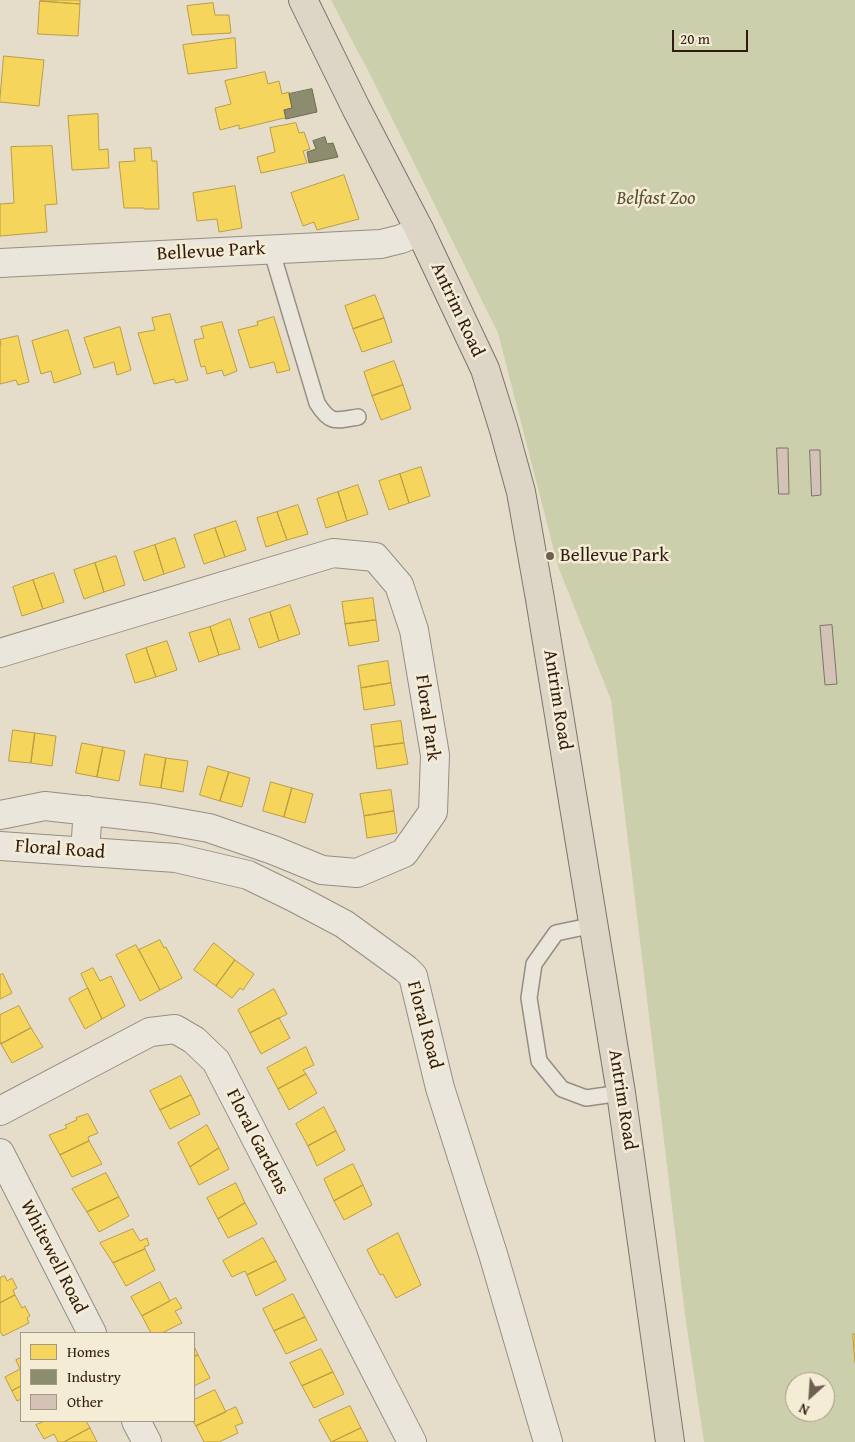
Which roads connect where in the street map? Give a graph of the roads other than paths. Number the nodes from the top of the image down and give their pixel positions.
1 (303, 0) edge
2 (420, 232) junction
3 (271, 249) junction
4 (0, 263) edge
5 (358, 417) dead end
6 (0, 653) edge
7 (87, 810) junction
8 (0, 815) edge
9 (0, 846) edge
10 (85, 852) junction
11 (594, 925) junction
12 (621, 1093) junction
13 (0, 1111) edge
14 (0, 1153) edge
15 (91, 1332) edge
16 (137, 1422) edge
17 (147, 1442) edge
18 (412, 1442) edge
19 (548, 1442) edge
20 (670, 1442) edge

1 - 2 main road, Antrim Road
2 - 3 street, Bellevue Park
2 - 11 main road, Antrim Road
3 - 4 street, Bellevue Park
3 - 5 lane
6 - 7 street, Floral Park
7 - 8 street, Floral Park
7 - 10 street
9 - 10 street, Floral Road
10 - 19 street, Floral Road
11 - 12 main road, Antrim Road
11 - 12 lane
12 - 20 main road, Antrim Road
13 - 18 street, Floral Gardens
14 - 15 street, Whitewell Road
16 - 17 street

